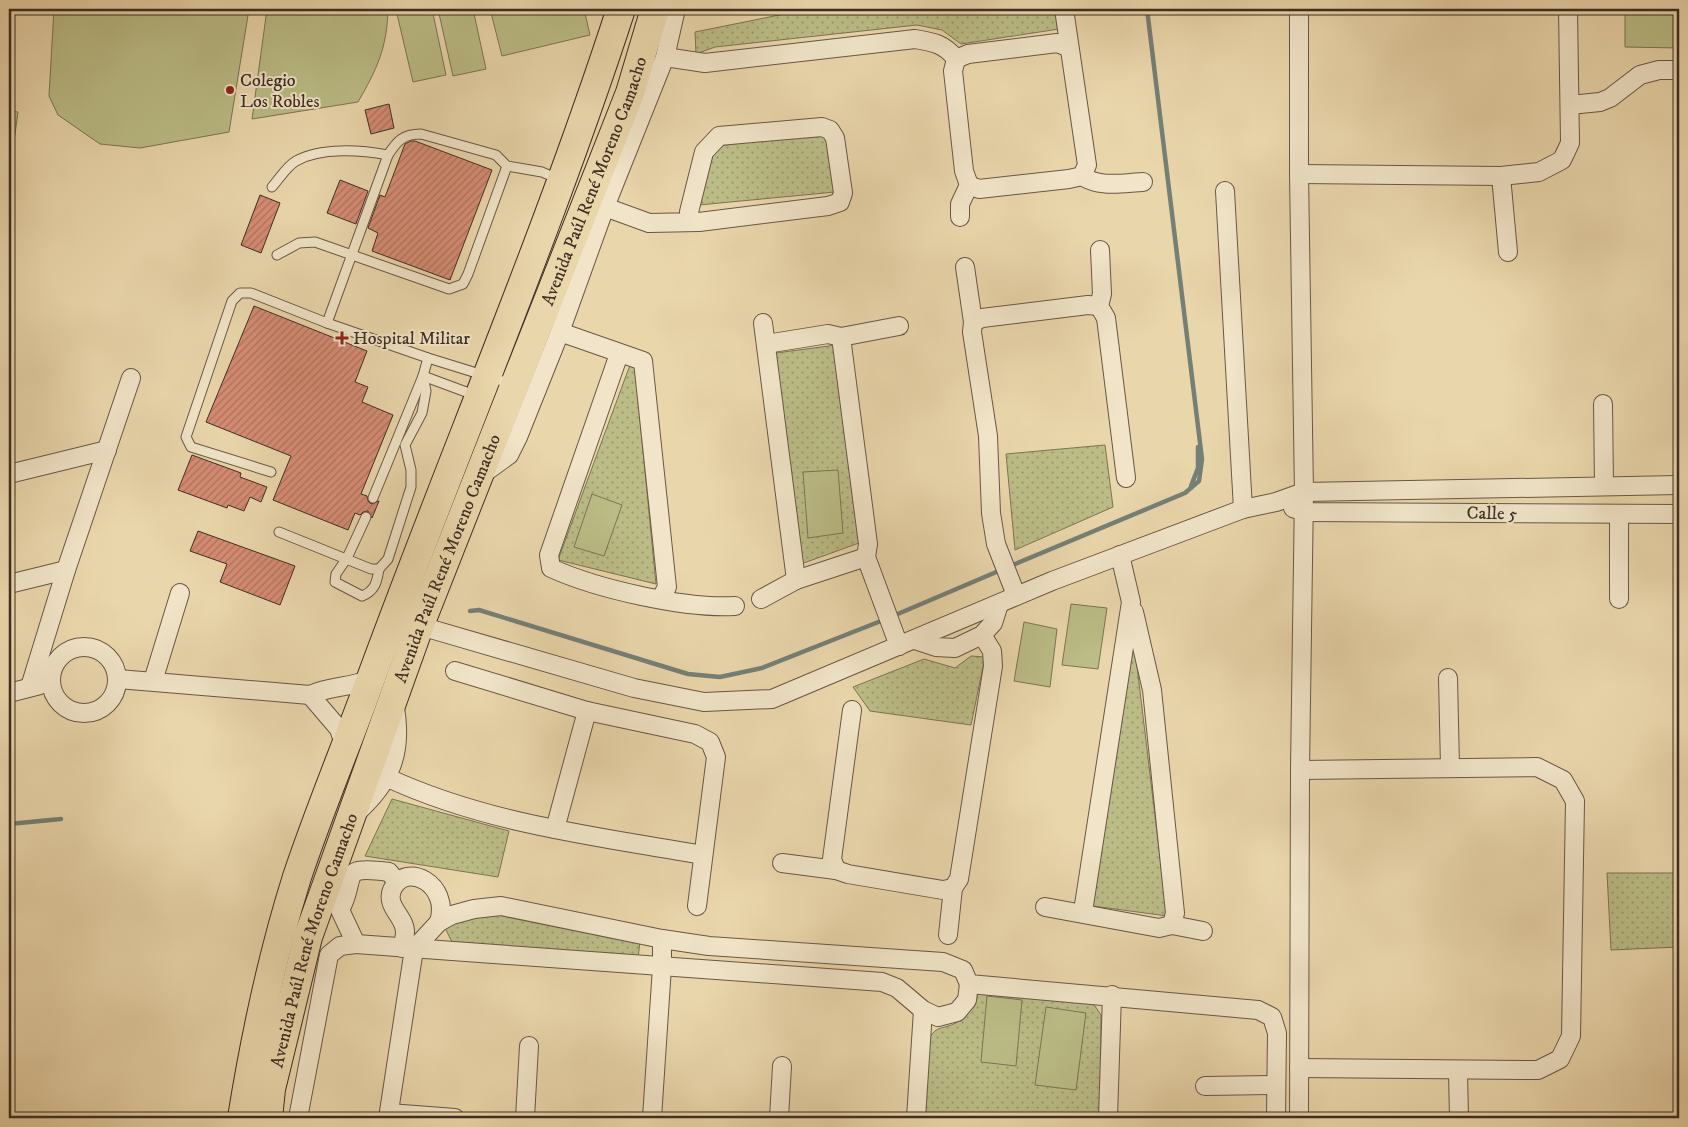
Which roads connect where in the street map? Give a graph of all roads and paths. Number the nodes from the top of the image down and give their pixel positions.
1 (621, 9) edge
2 (655, 9) edge
3 (676, 9) edge
4 (1064, 9) edge
5 (1299, 9) edge
6 (1568, 9) edge
7 (1068, 47) junction
8 (665, 57) junction
9 (956, 59) junction
10 (1679, 70) edge
11 (1570, 105) junction
12 (388, 155) junction
13 (507, 166) junction
14 (1299, 174) junction
15 (1082, 176) junction
16 (1500, 176) junction
17 (561, 180) junction
18 (1143, 182) dead end
19 (969, 185) junction
20 (272, 186) dead end
21 (1225, 192) dead end
22 (605, 207) junction
23 (960, 218) dead end
24 (691, 221) junction
25 (1100, 250) dead end
26 (1508, 252) dead end
27 (277, 255) dead end
28 (351, 255) junction
29 (965, 266) dead end
30 (1099, 306) junction
31 (974, 322) junction
32 (327, 323) junction
33 (763, 323) dead end
34 (899, 326) dead end
35 (560, 332) junction
36 (841, 337) junction
37 (766, 344) junction
38 (619, 354) junction
39 (428, 358) junction
40 (423, 376) junction
41 (131, 378) dead end
42 (495, 394) junction
43 (1603, 404) dead end
44 (108, 450) junction
45 (270, 472) dead end
46 (9, 474) edge
47 (478, 477) junction
48 (1126, 478) dead end
49 (1604, 485) junction
50 (1679, 485) edge
51 (1304, 492) junction
52 (373, 498) dead end
53 (1276, 502) junction
54 (1242, 509) junction
55 (1304, 512) junction
56 (1679, 514) edge
57 (1619, 515) junction
58 (366, 517) dead end
59 (279, 532) dead end
60 (1120, 555) junction
61 (866, 557) junction
62 (347, 558) junction
63 (379, 569) junction
64 (66, 570) junction
65 (796, 580) junction
66 (9, 584) edge
67 (1013, 589) junction
68 (180, 593) dead end
69 (661, 598) junction
70 (1619, 598) dead end
71 (761, 599) dead end
72 (1131, 602) junction
73 (999, 604) junction
74 (734, 606) dead end
75 (393, 618) junction
76 (419, 627) junction
77 (982, 635) junction
78 (907, 643) junction
79 (455, 671) dead end
80 (1448, 678) dead end
81 (118, 679) junction
82 (370, 679) junction
83 (153, 681) junction
84 (50, 682) junction
85 (30, 687) junction
86 (9, 693) edge
87 (310, 695) junction
88 (393, 697) junction
89 (852, 710) dead end
90 (587, 711) junction
91 (345, 747) junction
92 (1450, 767) junction
93 (1300, 770) junction
94 (388, 778) junction
95 (351, 818) junction
96 (555, 829) junction
97 (702, 855) junction
98 (782, 863) dead end
99 (836, 870) junction
100 (397, 882) junction
101 (953, 888) junction
102 (331, 905) junction
103 (697, 906) dead end
104 (1045, 908) dead end
105 (1085, 914) junction
106 (439, 922) junction
107 (1172, 925) junction
108 (1203, 931) dead end
109 (948, 935) dead end
110 (662, 939) junction
111 (356, 944) junction
112 (408, 948) junction
113 (662, 967) junction
114 (969, 984) junction
115 (1112, 996) junction
116 (923, 1010) junction
117 (530, 1046) dead end
118 (782, 1066) dead end
119 (1299, 1068) junction
120 (1458, 1071) junction
121 (1276, 1085) junction
122 (1204, 1086) dead end
123 (388, 1116) edge
124 (242, 1118) edge
125 (268, 1118) edge
126 (298, 1118) edge
127 (455, 1118) edge
128 (525, 1118) edge
129 (652, 1118) edge
130 (780, 1118) edge
131 (916, 1118) edge
132 (1108, 1118) edge
133 (1276, 1118) edge
134 (1299, 1118) edge
135 (1459, 1118) edge

1 - 17 main road, Avenida Paúl René Moreno Camacho
2 - 42 main road, Avenida Paúl René Moreno Camacho
3 - 8 street
4 - 7 street
5 - 14 street
6 - 11 street
7 - 9 street
7 - 15 street
8 - 9 street
8 - 22 street
9 - 19 street
10 - 11 street
11 - 16 street
12 - 13 lane
12 - 20 lane
12 - 28 lane
13 - 17 lane
13 - 28 lane
14 - 16 street
14 - 51 street
15 - 18 street
15 - 19 street
16 - 26 street
17 - 42 main road, Avenida Paúl René Moreno Camacho
19 - 23 street
21 - 54 street
22 - 24 street
22 - 35 street
24 - 24 street
25 - 30 street
27 - 28 lane
28 - 32 lane
29 - 31 street
30 - 31 street
30 - 48 street
31 - 67 street
32 - 39 lane
32 - 45 lane
33 - 37 street
34 - 36 street
35 - 38 street
35 - 47 street
36 - 37 street
36 - 61 street
37 - 65 street
38 - 69 street
38 - 69 street
39 - 40 lane
39 - 42 lane
40 - 42 lane
40 - 52 lane
40 - 63 lane
41 - 44 street
42 - 47 main road, Avenida Paúl René Moreno Camacho
42 - 75 main road, Avenida Paúl René Moreno Camacho
43 - 49 street
44 - 46 street
44 - 64 street
47 - 76 main road, Avenida Paúl René Moreno Camacho
49 - 50 street, Calle 5
49 - 51 street, Calle 5
51 - 53 street, Calle 5
51 - 55 street
53 - 54 street, Calle 5
53 - 55 street, Calle 5
54 - 60 street, Calle 5
55 - 57 street, Calle 5
55 - 93 street
56 - 57 street, Calle 5
57 - 70 street
58 - 62 lane
59 - 62 lane
60 - 67 street, Calle 5
60 - 72 street
61 - 65 street
61 - 78 street
62 - 63 lane
62 - 63 lane
64 - 66 street
64 - 85 street
65 - 71 street
67 - 73 street, Calle 5
68 - 83 street
69 - 74 street
72 - 105 street
72 - 107 street
73 - 77 street
73 - 78 street, Calle 5
75 - 76 street, Calle 5
75 - 82 main road, Avenida Paúl René Moreno Camacho
76 - 78 street, Calle 5
76 - 88 main road, Avenida Paúl René Moreno Camacho
77 - 78 street
77 - 101 street
79 - 90 street
80 - 92 street
81 - 83 street
81 - 84 street
81 - 84 street
82 - 87 street
82 - 91 main road, Avenida Paúl René Moreno Camacho
83 - 87 street
84 - 85 street
85 - 86 street
87 - 91 street
88 - 94 street
88 - 95 main road, Avenida Paúl René Moreno Camacho
89 - 99 street
90 - 96 street
90 - 97 street
91 - 124 main road, Avenida Paúl René Moreno Camacho
92 - 93 street
92 - 120 street
93 - 119 street
94 - 95 street
94 - 96 street
95 - 102 main road, Avenida Paúl René Moreno Camacho
96 - 97 street
97 - 103 street
98 - 99 street
99 - 101 street
100 - 102 street
100 - 106 street
100 - 112 street
101 - 109 street
102 - 111 street
102 - 125 main road, Avenida Paúl René Moreno Camacho
104 - 105 street
105 - 107 street
106 - 110 street
106 - 112 street
107 - 108 street
110 - 113 street
110 - 114 street
111 - 112 street
111 - 126 street
112 - 113 street
112 - 123 street
113 - 116 street
113 - 129 street
114 - 115 street
114 - 116 street
115 - 121 street
115 - 132 street
116 - 131 street
117 - 128 street
118 - 130 street
119 - 120 street
119 - 134 street
120 - 135 street
121 - 122 street
121 - 133 street
123 - 127 street

